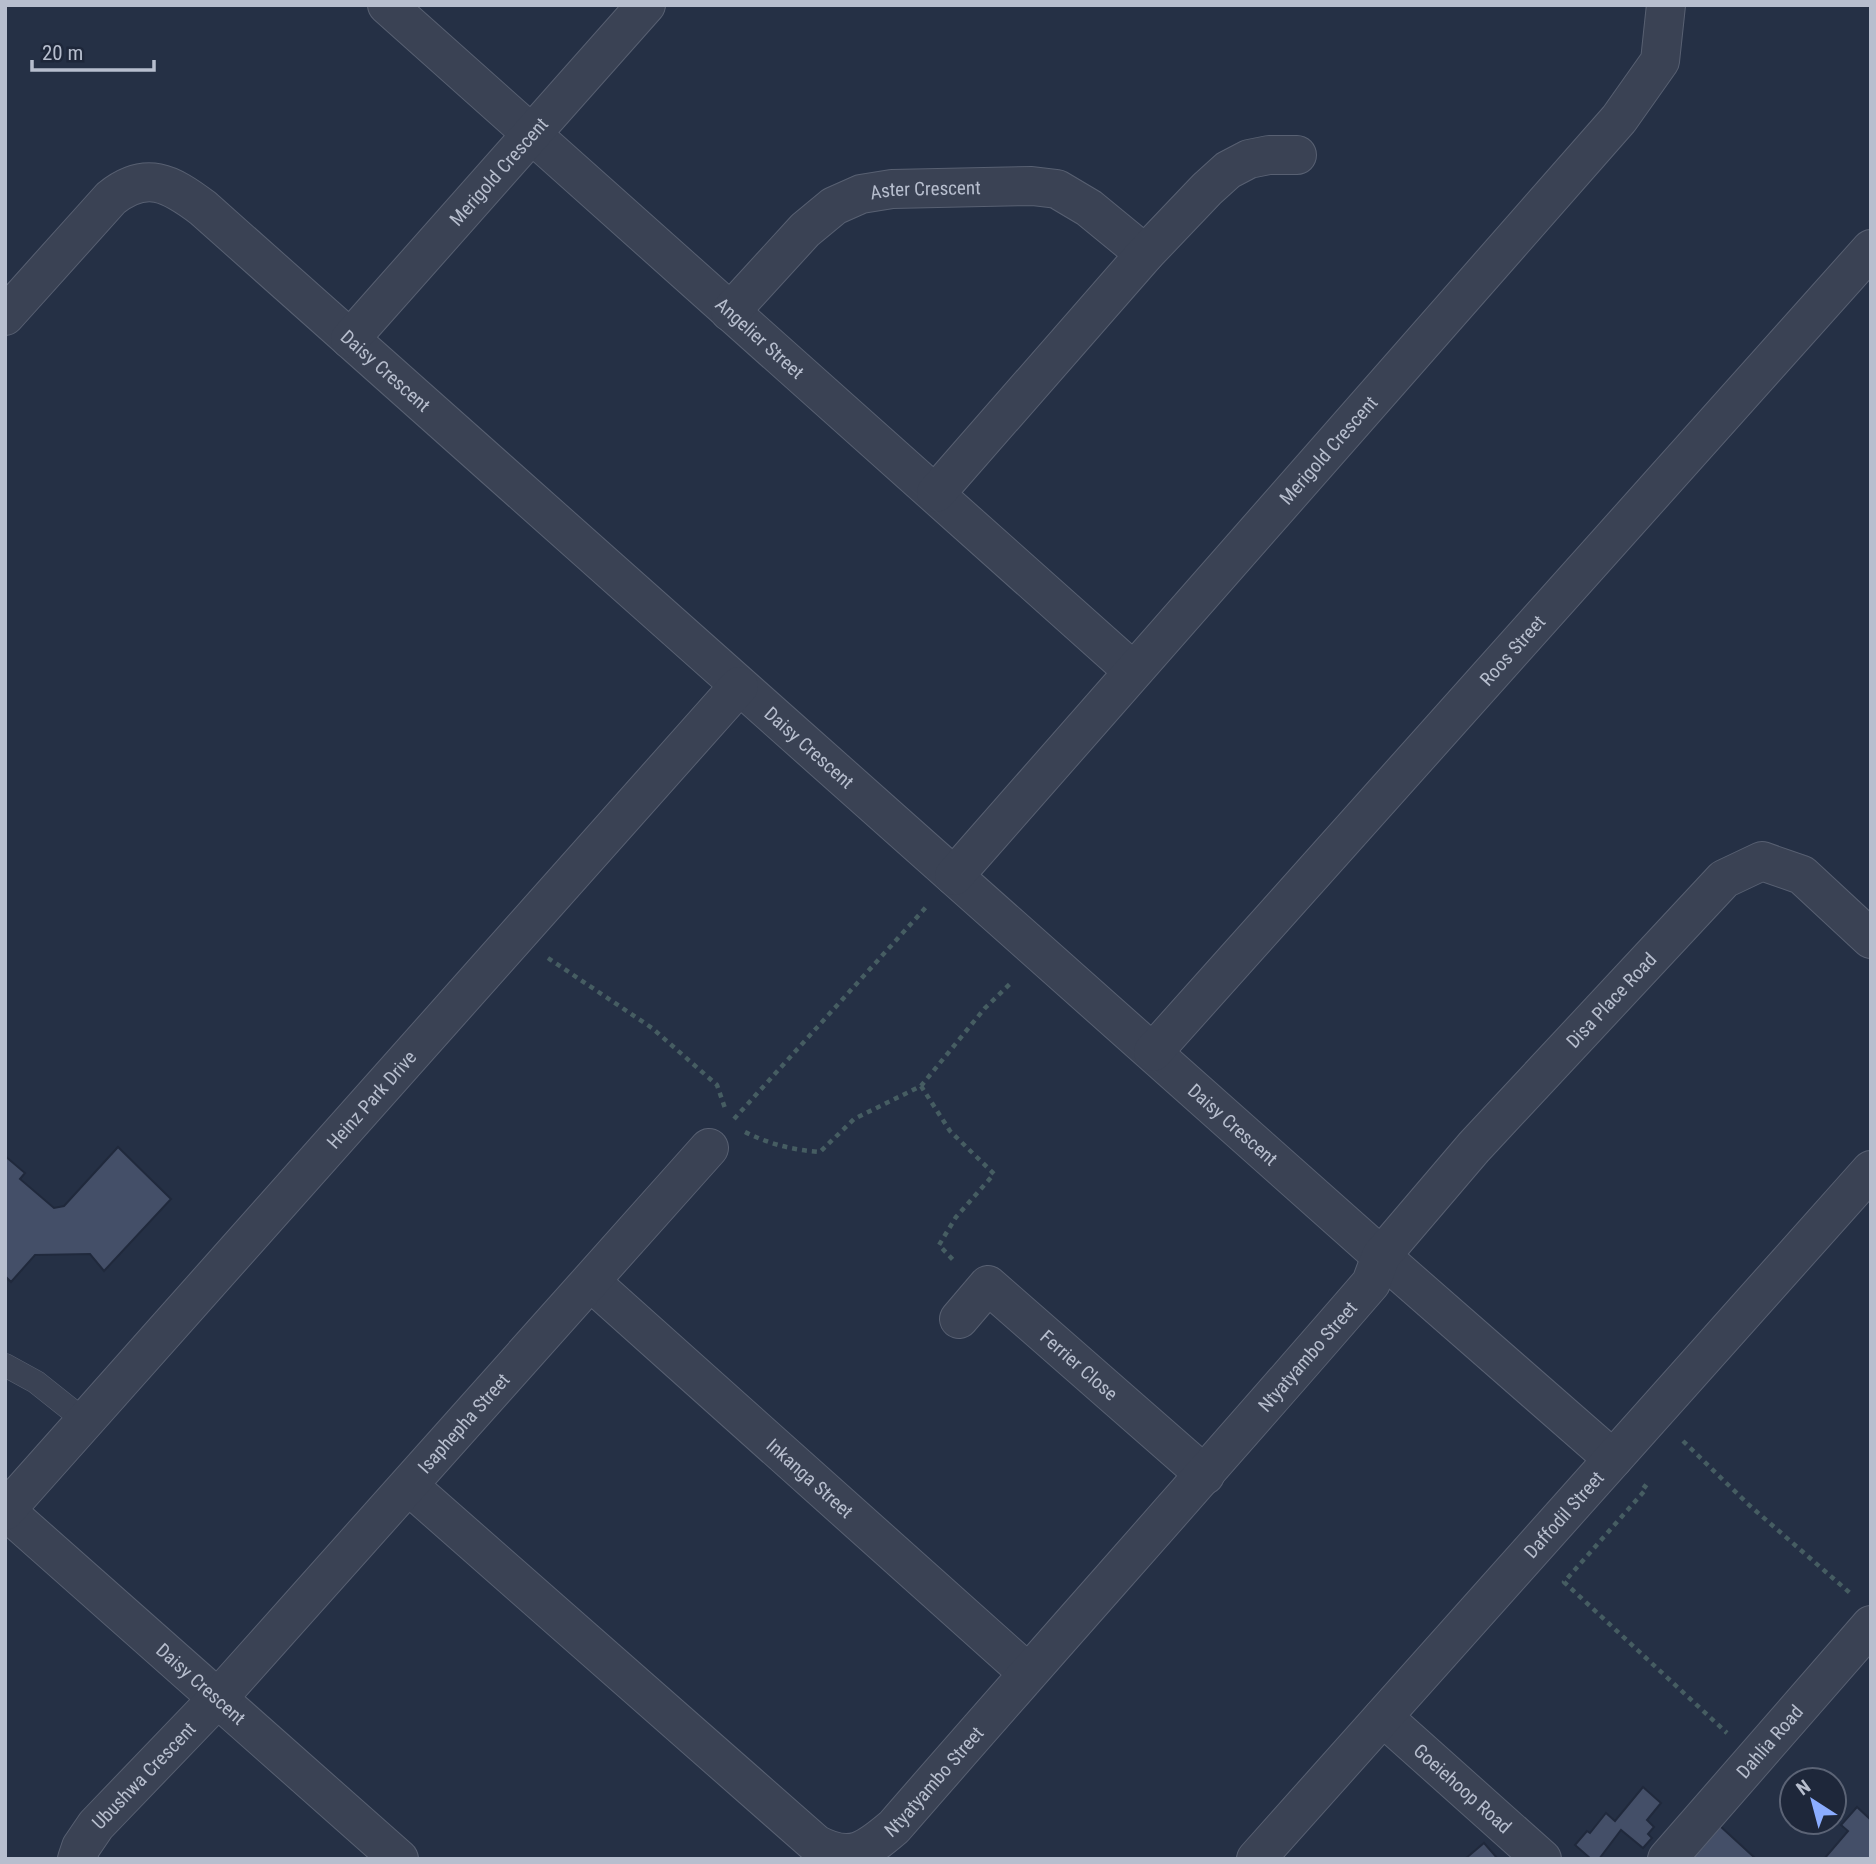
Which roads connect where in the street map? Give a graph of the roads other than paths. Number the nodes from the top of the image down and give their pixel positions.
1 (387, 5) edge
2 (646, 5) edge
3 (1666, 5) edge
4 (532, 133) junction
5 (1297, 155) dead end
6 (1871, 249) edge
7 (1145, 254) junction
8 (730, 312) junction
9 (5, 316) edge
10 (350, 339) junction
11 (936, 493) junction
12 (1133, 671) junction
13 (739, 686) junction
14 (954, 876) junction
15 (1871, 939) edge
16 (1153, 1052) junction
17 (720, 1136) road end
18 (1867, 1181) edge
19 (1381, 1256) junction
20 (591, 1282) junction
21 (959, 1319) dead end
22 (5, 1365) edge
23 (85, 1422) junction
24 (1613, 1460) junction
25 (1205, 1475) junction
26 (409, 1486) junction
27 (5, 1511) edge
28 (1862, 1610) edge
29 (1028, 1673) junction
30 (218, 1698) junction
31 (1383, 1717) junction
32 (77, 1859) edge
33 (399, 1859) edge
34 (1256, 1859) edge
35 (1542, 1859) edge
36 (1667, 1859) edge

1 - 4 street, Angelier Street
2 - 4 street, Merigold Crescent
3 - 12 street, Merigold Crescent
4 - 8 street, Angelier Street
4 - 10 street, Merigold Crescent
5 - 7 street
6 - 16 street, Roos Street
7 - 8 street, Aster Crescent
7 - 11 street
8 - 11 street, Angelier Street
9 - 10 street, Daisy Crescent
10 - 13 street, Daisy Crescent
11 - 12 street, Angelier Street
12 - 14 street, Merigold Crescent
13 - 14 street, Daisy Crescent
13 - 23 street, Heinz Park Drive
14 - 16 street, Daisy Crescent
15 - 19 street, Disa Place Road
16 - 19 street, Daisy Crescent
17 - 20 street, Isaphepha Street
18 - 24 street, Daffodil Street
19 - 24 street, Daisy Crescent
19 - 25 street, Ntyatyambo Street
20 - 26 street, Isaphepha Street
20 - 29 street, Inkanga Street
21 - 25 street, Ferrier Close
22 - 23 lane
23 - 27 street, Heinz Park Drive
24 - 31 street, Daffodil Street
25 - 29 street, Ntyatyambo Street
26 - 29 street, Ntyatyambo Street
26 - 30 street, Isaphepha Street
27 - 30 street, Daisy Crescent
28 - 36 street, Dahlia Road
30 - 32 street, Ubushwa Crescent
30 - 33 street, Daisy Crescent
31 - 34 street, Daffodil Street
31 - 35 street, Goeiehoop Road

